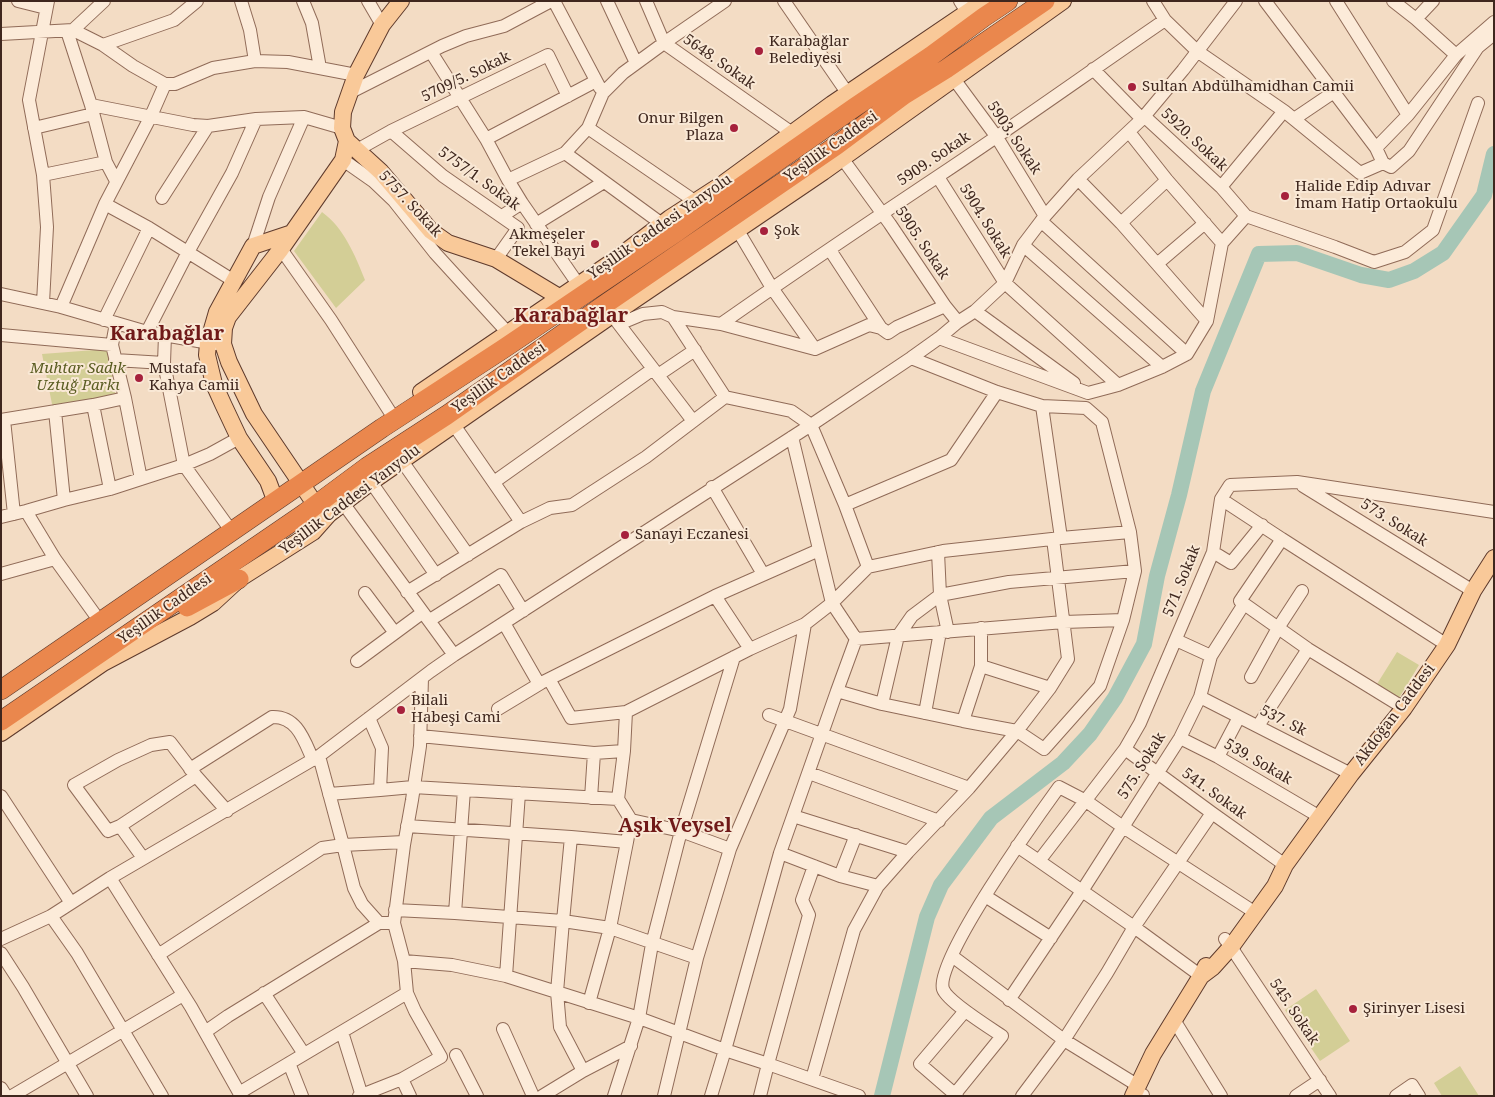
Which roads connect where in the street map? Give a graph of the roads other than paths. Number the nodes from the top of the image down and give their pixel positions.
1 (18, 1) edge
2 (104, 1) edge
3 (241, 1) edge
4 (303, 1) edge
5 (368, 1) edge
6 (401, 1) edge
7 (553, 1) edge
8 (607, 1) edge
9 (647, 1) edge
10 (725, 1) edge
11 (984, 1) edge
12 (1008, 1) edge
13 (1045, 1) edge
14 (1063, 1) edge
15 (1153, 1) edge
16 (1236, 1) edge
17 (1265, 1) edge
18 (1336, 1) edge
19 (1393, 1) edge
20 (1433, 1) edge
21 (194, 2) edge
22 (786, 2) edge
23 (47, 5) edge
24 (530, 6) edge
25 (964, 7) edge
26 (1416, 19) junction
27 (1165, 20) junction
28 (1494, 22) edge
29 (382, 25) junction
30 (70, 30) junction
31 (42, 32) junction
32 (1, 34) edge
33 (1494, 34) edge
34 (664, 43) junction
35 (103, 45) junction
36 (1197, 51) junction
37 (431, 52) junction
38 (1456, 54) junction
39 (255, 61) junction
40 (636, 63) junction
41 (320, 68) junction
42 (1093, 69) junction
43 (356, 75) junction
44 (954, 79) junction
45 (596, 81) junction
46 (165, 84) junction
47 (351, 92) junction
48 (1334, 92) junction
49 (602, 93) junction
50 (568, 96) junction
51 (461, 98) junction
52 (852, 100) junction
53 (1478, 103) dead end
54 (92, 109) junction
55 (1289, 115) junction
56 (1408, 115) junction
57 (151, 116) junction
58 (304, 117) junction
59 (1143, 117) junction
60 (256, 120) junction
61 (208, 126) junction
62 (34, 128) junction
63 (588, 128) junction
64 (871, 129) junction
65 (391, 131) junction
66 (1129, 132) junction
67 (996, 136) junction
68 (799, 137) junction
69 (486, 139) junction
70 (349, 140) junction
71 (1376, 148) junction
72 (565, 153) junction
73 (842, 158) junction
74 (343, 160) junction
75 (106, 162) junction
76 (1382, 163) junction
77 (820, 165) junction
78 (43, 175) junction
79 (377, 176) junction
80 (938, 177) junction
81 (1078, 179) junction
82 (508, 180) junction
83 (1167, 180) junction
84 (116, 181) junction
85 (604, 182) junction
86 (1221, 187) junction
87 (162, 198) dead end
88 (696, 202) junction
89 (522, 203) junction
90 (105, 204) junction
91 (882, 213) junction
92 (502, 216) junction
93 (1246, 216) junction
94 (1043, 218) junction
95 (1121, 223) junction
96 (1205, 223) junction
97 (536, 224) junction
98 (662, 224) junction
99 (149, 228) junction
100 (737, 230) junction
101 (292, 233) junction
102 (1222, 243) junction
103 (253, 246) junction
104 (1023, 246) junction
105 (281, 249) junction
106 (830, 250) junction
107 (188, 252) junction
108 (496, 259) junction
109 (1158, 264) junction
110 (234, 281) junction
111 (1004, 283) junction
112 (578, 284) junction
113 (772, 288) junction
114 (1, 294) edge
115 (559, 297) junction
116 (43, 303) junction
117 (945, 306) junction
118 (61, 307) junction
119 (975, 311) junction
120 (673, 317) junction
121 (616, 319) junction
122 (110, 321) junction
123 (1207, 321) junction
124 (958, 322) junction
125 (721, 324) junction
126 (881, 328) junction
127 (147, 332) junction
128 (508, 333) junction
129 (1, 335) edge
130 (165, 335) junction
131 (939, 338) junction
132 (215, 344) junction
133 (112, 345) junction
134 (815, 349) junction
135 (695, 350) junction
136 (1187, 354) junction
137 (911, 358) junction
138 (115, 360) junction
139 (164, 363) junction
140 (1162, 366) junction
141 (656, 372) junction
142 (1118, 385) junction
143 (997, 392) junction
144 (1088, 393) junction
145 (726, 397) junction
146 (125, 398) junction
147 (93, 405) junction
148 (1042, 406) junction
149 (55, 411) junction
150 (390, 412) junction
151 (3, 420) edge
152 (693, 420) junction
153 (454, 425) junction
154 (811, 425) junction
155 (792, 437) junction
156 (239, 438) junction
157 (402, 460) junction
158 (326, 462) junction
159 (184, 465) junction
160 (140, 479) junction
161 (300, 481) junction
162 (371, 482) junction
163 (494, 482) junction
164 (1297, 482) junction
165 (712, 487) junction
166 (110, 489) junction
167 (338, 497) junction
168 (1221, 499) junction
169 (64, 500) junction
170 (270, 502) junction
171 (315, 504) junction
172 (845, 505) junction
173 (1494, 512) edge
174 (20, 513) junction
175 (1, 517) edge
176 (521, 522) junction
177 (1262, 525) junction
178 (232, 532) junction
179 (313, 532) junction
180 (1130, 532) junction
181 (1057, 539) junction
182 (1282, 539) junction
183 (819, 550) junction
184 (938, 552) junction
185 (1213, 552) junction
186 (468, 555) junction
187 (55, 558) junction
188 (1494, 558) edge
189 (868, 567) junction
190 (1135, 571) junction
191 (1, 574) edge
192 (762, 574) junction
193 (436, 575) junction
194 (1058, 578) junction
195 (239, 579) junction
196 (1302, 591) dead end
197 (1473, 591) junction
198 (407, 592) junction
199 (365, 593) dead end
200 (940, 595) junction
201 (715, 596) junction
202 (832, 603) junction
203 (1242, 603) junction
204 (523, 611) junction
205 (426, 616) junction
206 (1123, 620) junction
207 (1064, 622) junction
208 (101, 623) junction
209 (504, 623) junction
210 (805, 624) junction
211 (142, 625) junction
212 (981, 628) junction
213 (1278, 628) junction
214 (944, 632) junction
215 (395, 633) junction
216 (898, 636) junction
217 (856, 640) junction
218 (1176, 640) junction
219 (1447, 645) junction
220 (750, 649) junction
221 (1308, 649) junction
222 (454, 655) junction
223 (1211, 656) junction
224 (734, 657) junction
225 (356, 661) dead end
226 (981, 666) junction
227 (1251, 677) dead end
228 (422, 678) junction
229 (544, 682) junction
230 (1050, 688) junction
231 (1, 690) edge
232 (837, 691) junction
233 (1200, 697) junction
234 (882, 704) junction
235 (1404, 708) junction
236 (498, 709) dead end
237 (626, 712) junction
238 (925, 713) junction
239 (769, 716) dead end
240 (369, 718) junction
241 (1239, 718) junction
242 (1, 721) edge
243 (963, 721) junction
244 (786, 722) junction
245 (1258, 726) junction
246 (1017, 731) junction
247 (1, 734) edge
248 (822, 734) junction
249 (420, 736) junction
250 (1180, 738) junction
251 (1125, 749) junction
252 (624, 751) junction
253 (594, 753) junction
254 (1218, 757) junction
255 (316, 758) junction
256 (193, 772) junction
257 (809, 773) junction
258 (1157, 773) junction
259 (1351, 774) junction
260 (413, 787) junction
261 (968, 788) junction
262 (380, 790) junction
263 (464, 790) junction
264 (519, 793) junction
265 (329, 794) junction
266 (1, 796) edge
267 (591, 798) junction
268 (618, 800) junction
269 (1086, 800) junction
270 (226, 811) junction
271 (1212, 814) junction
272 (793, 816) junction
273 (1320, 817) junction
274 (631, 820) junction
275 (939, 821) junction
276 (120, 826) junction
277 (407, 826) junction
278 (1123, 827) junction
279 (461, 829) junction
280 (680, 831) junction
281 (516, 833) junction
282 (856, 835) junction
283 (570, 837) junction
284 (404, 842) junction
285 (627, 842) junction
286 (344, 845) junction
287 (1017, 846) junction
288 (730, 849) junction
289 (908, 852) junction
290 (780, 853) junction
291 (143, 858) junction
292 (1039, 861) junction
293 (1179, 863) junction
294 (1285, 864) junction
295 (814, 866) junction
296 (840, 876) junction
297 (110, 878) junction
298 (878, 886) junction
299 (1082, 891) junction
300 (985, 896) junction
301 (71, 902) junction
302 (1248, 908) junction
303 (455, 913) junction
304 (51, 916) junction
305 (394, 917) junction
306 (510, 917) junction
307 (563, 921) junction
308 (379, 923) junction
309 (1134, 927) junction
310 (610, 928) junction
311 (2, 936) edge
312 (1051, 938) junction
313 (1228, 943) junction
314 (652, 944) junction
315 (1, 953) edge
316 (158, 955) junction
317 (952, 956) junction
318 (697, 958) junction
319 (404, 961) junction
320 (506, 976) junction
321 (1201, 976) junction
322 (556, 992) junction
323 (407, 993) junction
324 (264, 994) junction
325 (184, 995) junction
326 (1009, 1000) junction
327 (589, 1003) junction
328 (965, 1010) junction
329 (639, 1018) junction
330 (1174, 1020) junction
331 (503, 1029) dead end
332 (123, 1030) junction
333 (205, 1032) junction
334 (342, 1032) junction
335 (679, 1034) junction
336 (1064, 1040) junction
337 (631, 1046) junction
338 (725, 1050) junction
339 (304, 1054) junction
340 (456, 1055) dead end
341 (68, 1063) junction
342 (289, 1063) junction
343 (768, 1064) junction
344 (583, 1071) junction
345 (402, 1079) junction
346 (812, 1079) junction
347 (1320, 1080) junction
348 (1, 1088) edge
349 (1415, 1090) edge
350 (1140, 1093) edge
351 (240, 1094) edge
352 (858, 1095) edge
353 (956, 1095) edge
354 (6, 1096) edge
355 (12, 1096) edge
356 (87, 1096) edge
357 (162, 1096) edge
358 (302, 1096) edge
359 (361, 1096) edge
360 (410, 1096) edge
361 (477, 1096) edge
362 (533, 1096) edge
363 (542, 1096) edge
364 (614, 1096) edge
365 (664, 1096) edge
366 (711, 1096) edge
367 (760, 1096) edge
368 (1022, 1096) edge
369 (1221, 1096) edge
370 (1296, 1096) edge
371 (1330, 1096) edge
372 (1396, 1096) edge

1 - 23 street
2 - 30 street
3 - 39 street
4 - 41 street
5 - 29 street
6 - 29 main road
7 - 24 street
7 - 45 street
8 - 40 street
9 - 34 street, 5648. Sokak
10 - 34 street
11 - 25 main road
12 - 52 highway, Yeşillik Caddesi
13 - 64 highway, Yeşillik Caddesi
14 - 44 main road, Yeşillik Caddesi Yanyolu
15 - 27 street
16 - 36 street
17 - 48 street
18 - 56 street
19 - 26 street
20 - 26 street
21 - 35 street
22 - 52 street
23 - 31 street
24 - 37 street
25 - 52 main road
26 - 38 street
27 - 36 street
27 - 42 street, 5909. Sokak
28 - 38 street
29 - 43 main road
30 - 31 street
30 - 35 street
30 - 54 street
31 - 32 street
31 - 62 street
33 - 76 street
34 - 40 street
34 - 68 street, 5648. Sokak
35 - 46 street
36 - 55 street
36 - 59 street
37 - 47 street
37 - 51 street
38 - 56 street
39 - 41 street
39 - 46 street
40 - 49 street
41 - 43 street
42 - 59 street, 5920. Sokak
42 - 67 street, 5909. Sokak
43 - 47 main road
44 - 64 main road, Yeşillik Caddesi Yanyolu
44 - 67 street, 5903. Sokak
45 - 49 street
45 - 50 street
46 - 57 street
47 - 70 main road
48 - 55 street
48 - 71 street
49 - 63 street
50 - 51 street, 5709/5. Sokak
50 - 69 street
51 - 65 street, 5709/5. Sokak
51 - 69 street
52 - 64 highway
52 - 68 highway, Yeşillik Caddesi
53 - 93 street
54 - 57 street
54 - 62 street
54 - 75 street
55 - 76 street
55 - 86 street
56 - 71 street
57 - 61 street
57 - 84 street
58 - 60 street
58 - 70 street
58 - 103 street
59 - 66 street
59 - 86 street, 5920. Sokak
60 - 61 street
60 - 107 street
61 - 87 street
62 - 78 street
63 - 72 street
63 - 88 street
64 - 73 main road, Yeşillik Caddesi Yanyolu
64 - 77 highway, Yeşillik Caddesi
65 - 70 street, 5709/5. Sokak
65 - 92 street, 5757/1. Sokak
66 - 81 street
66 - 83 street
67 - 80 street, 5909. Sokak
67 - 94 street, 5903. Sokak
68 - 77 highway
68 - 88 main road, Yeşillik Caddesi Yanyolu
68 - 158 highway, Yeşillik Caddesi
69 - 82 street
70 - 74 main road
70 - 79 main road, 5757. Sokak
71 - 76 street
72 - 82 street
72 - 85 street
73 - 77 main road, Yeşillik Caddesi Yanyolu
73 - 91 street, 5905. Sokak
74 - 79 street
74 - 101 main road
75 - 78 street
75 - 84 street
77 - 100 main road, Yeşillik Caddesi Yanyolu
77 - 167 highway, Yeşillik Caddesi
78 - 116 street
79 - 108 main road, 5757. Sokak
79 - 128 street
80 - 91 street, 5909. Sokak
80 - 111 street, 5904. Sokak
81 - 94 street
81 - 95 street
82 - 89 street
83 - 95 street
83 - 96 street
84 - 90 street
85 - 97 street
85 - 98 street
86 - 93 street, 5920. Sokak
88 - 98 main road, Yeşillik Caddesi Yanyolu
89 - 92 street
89 - 97 street
90 - 99 street
90 - 118 street
91 - 106 street, 5909. Sokak
91 - 117 street, 5905. Sokak
92 - 108 street, 5757/1. Sokak
93 - 102 street
94 - 104 street
94 - 136 street, 5903. Sokak
95 - 109 street
96 - 102 street
96 - 109 street
97 - 112 street
98 - 112 main road, Yeşillik Caddesi Yanyolu
99 - 107 street
99 - 122 street
100 - 113 street
100 - 121 main road, Yeşillik Caddesi Yanyolu
101 - 103 main road
101 - 105 main road
102 - 123 street
103 - 110 main road
104 - 111 street
104 - 140 street
105 - 132 main road
105 - 150 street
106 - 113 street, 5909. Sokak
106 - 126 street
107 - 110 street
107 - 127 street
108 - 115 main road, 5757. Sokak
109 - 123 street
110 - 132 main road
111 - 119 street
111 - 142 street, 5904. Sokak
112 - 115 main road, Yeşillik Caddesi Yanyolu
113 - 125 street, 5909. Sokak
113 - 134 street
114 - 116 street
115 - 128 main road, Yeşillik Caddesi Yanyolu
116 - 118 street
117 - 124 street, 5905. Sokak
117 - 126 street
118 - 122 street
119 - 124 street
119 - 144 street
120 - 121 street
120 - 125 street
120 - 135 street
121 - 141 street
121 - 153 main road, Yeşillik Caddesi Yanyolu
122 - 127 street
122 - 133 street
123 - 136 street
124 - 131 street
125 - 134 street
126 - 134 street
127 - 130 street
128 - 150 main road, Yeşillik Caddesi Yanyolu
129 - 133 street
130 - 132 street
130 - 139 street
131 - 137 street
131 - 144 street
132 - 156 main road
132 - 161 main road
133 - 138 street
135 - 141 street
135 - 145 street
136 - 140 street
137 - 143 street
137 - 154 street
138 - 139 street
138 - 146 street
139 - 159 street
140 - 142 street
141 - 152 street
141 - 163 street
142 - 144 street
143 - 148 street
143 - 172 street
145 - 152 street
145 - 154 street
146 - 147 street
146 - 160 street
147 - 149 street
147 - 166 street
148 - 180 street
148 - 181 street
149 - 151 street
149 - 169 street
150 - 158 main road, Yeşillik Caddesi Yanyolu
151 - 174 street
152 - 176 street
153 - 157 main road, Yeşillik Caddesi Yanyolu
153 - 163 street
154 - 155 street
154 - 172 street
155 - 165 street
155 - 183 street
156 - 159 street
156 - 170 main road
157 - 162 main road, Yeşillik Caddesi Yanyolu
157 - 186 street
158 - 161 highway, Yeşillik Caddesi
158 - 167 highway
159 - 160 street
159 - 178 street
160 - 166 street
161 - 170 highway, Yeşillik Caddesi
161 - 171 main road
162 - 167 main road, Yeşillik Caddesi Yanyolu
162 - 193 street
163 - 176 street
164 - 168 street
164 - 173 street
164 - 197 street, 573. Sokak
165 - 192 street
165 - 204 street
166 - 169 street
167 - 171 highway, Yeşillik Caddesi
167 - 179 main road, Yeşillik Caddesi Yanyolu
167 - 198 street
168 - 177 street
168 - 185 street, 571. Sokak
169 - 174 street
170 - 178 highway, Yeşillik Caddesi
171 - 179 main road
171 - 211 highway, Yeşillik Caddesi
172 - 189 street
174 - 175 street
174 - 187 street
176 - 186 street
177 - 182 street
177 - 185 street
178 - 208 highway, Yeşillik Caddesi
179 - 195 main road, Yeşillik Caddesi Yanyolu
180 - 181 street
180 - 190 street
181 - 184 street
181 - 194 street
182 - 203 street, 575. Sokak
182 - 219 street
183 - 192 street
183 - 202 street
184 - 189 street
184 - 200 street
185 - 218 street, 571. Sokak
186 - 193 street
187 - 191 street
187 - 208 street
188 - 197 main road, Akdoğan Caddesi
189 - 202 street
190 - 194 street
190 - 206 street
192 - 201 street
193 - 198 street
194 - 200 street
194 - 207 street
195 - 211 highway
195 - 247 main road, Yeşillik Caddesi Yanyolu
196 - 213 street
197 - 219 main road, Akdoğan Caddesi
198 - 205 street
199 - 215 street
200 - 214 street
200 - 216 street
201 - 220 street
201 - 229 street
202 - 210 street
202 - 217 street
203 - 213 street
203 - 223 street, 575. Sokak
204 - 205 street
204 - 209 street
205 - 215 street
205 - 222 street
206 - 207 street
206 - 246 street
207 - 212 street
207 - 230 street
208 - 231 highway, Yeşillik Caddesi
209 - 222 street
209 - 229 street
210 - 220 street
210 - 244 street
211 - 242 highway, Yeşillik Caddesi
212 - 214 street
212 - 226 street
213 - 221 street
213 - 227 street
214 - 216 street
214 - 238 street
215 - 225 street
216 - 217 street
216 - 234 street
217 - 232 street
218 - 223 street
218 - 251 street, 571. Sokak
219 - 235 main road, Akdoğan Caddesi
220 - 224 street
221 - 235 street
221 - 245 street
222 - 228 street
223 - 233 street, 575. Sokak
224 - 237 street
224 - 280 street
226 - 230 street
226 - 243 street
228 - 240 street
228 - 249 street
229 - 236 street
229 - 237 street
230 - 246 street
232 - 234 street
232 - 248 street
233 - 241 street, 537. Sk
233 - 250 street, 575. Sokak
234 - 238 street
235 - 259 main road, Akdoğan Caddesi
237 - 252 street
238 - 243 street
239 - 244 street
240 - 255 street
240 - 262 street
241 - 245 street, 537. Sk
241 - 254 street
243 - 246 street
244 - 248 street
244 - 288 street
245 - 259 street, 537. Sk
246 - 261 street
248 - 257 street
248 - 261 street
249 - 253 street
249 - 260 street
250 - 254 street, 539. Sokak
250 - 258 street, 575. Sokak
251 - 258 street, 541. Sokak
251 - 269 street, 571. Sokak
252 - 253 street
252 - 268 street
253 - 267 street
254 - 273 street, 539. Sokak
255 - 256 street
255 - 265 street
255 - 270 street
256 - 270 street
256 - 276 street
256 - 276 street
257 - 272 street
257 - 275 street
258 - 271 street, 541. Sokak
258 - 278 street, 575. Sokak
259 - 273 main road, Akdoğan Caddesi
260 - 262 street
260 - 263 street
260 - 277 street
261 - 275 street
262 - 265 street
263 - 264 street
263 - 279 street
264 - 267 street
264 - 281 street
265 - 286 street
266 - 301 street
267 - 268 street
268 - 274 street
269 - 278 street
269 - 287 street
269 - 292 street, 571. Sokak
270 - 291 street
271 - 293 street
271 - 294 street, 541. Sokak
272 - 282 street
272 - 290 street
273 - 294 main road, Akdoğan Caddesi
274 - 280 street
274 - 285 street
275 - 289 street
276 - 291 street
277 - 279 street
277 - 284 street
278 - 293 street
278 - 299 street, 575. Sokak
279 - 281 street
279 - 303 street
280 - 288 street
280 - 314 street
281 - 283 street
281 - 306 street
282 - 289 street
282 - 296 street
283 - 285 street
283 - 307 street
284 - 286 street
284 - 305 street
285 - 310 street
286 - 308 street
286 - 316 street
287 - 292 street
287 - 300 street
288 - 318 street
289 - 298 street
290 - 295 street
290 - 338 street
291 - 297 street
292 - 299 street
293 - 302 street
293 - 309 street
294 - 302 main road, Akdoğan Caddesi
294 - 313 main road, Akdoğan Caddesi
295 - 296 street
295 - 343 street
296 - 298 street
297 - 301 street
297 - 316 street
298 - 346 street
299 - 309 street
299 - 312 street, 575. Sokak
300 - 312 street
300 - 317 street
301 - 304 street
302 - 313 main road, Akdoğan Caddesi
303 - 305 street
303 - 306 street
304 - 311 street
304 - 332 street
305 - 308 street
305 - 319 street
306 - 307 street
306 - 320 street
307 - 310 street
307 - 322 street
308 - 324 street
309 - 321 street
309 - 336 street
310 - 314 street
310 - 327 street
312 - 326 street, 575. Sokak
313 - 321 main road, Akdoğan Caddesi
313 - 347 street, 545. Sokak
314 - 318 street
314 - 329 street
315 - 341 street
316 - 325 street
317 - 326 street
317 - 328 street
318 - 335 street
319 - 320 street
319 - 323 street
320 - 322 street
321 - 330 main road, Akdoğan Caddesi
322 - 327 street
322 - 344 street
323 - 334 street
323 - 345 street
324 - 333 street
324 - 339 street
325 - 332 street
325 - 333 street
326 - 336 street
327 - 329 street
328 - 353 street
328 - 353 street
329 - 335 street
329 - 337 street
330 - 350 main road, Akdoğan Caddesi
330 - 369 street
331 - 362 street
332 - 341 street
332 - 357 street
333 - 351 street
334 - 339 street
334 - 359 street
335 - 338 street
335 - 365 street
336 - 350 street
336 - 368 street
337 - 344 street
337 - 364 street
338 - 343 street
338 - 366 street
339 - 342 street
340 - 361 street
341 - 355 street
341 - 356 street
342 - 351 street
342 - 358 street
343 - 346 street
343 - 367 street
344 - 363 street
345 - 359 street
345 - 360 street
346 - 352 street
347 - 370 street
347 - 371 street, 545. Sokak
348 - 354 street
349 - 372 street

